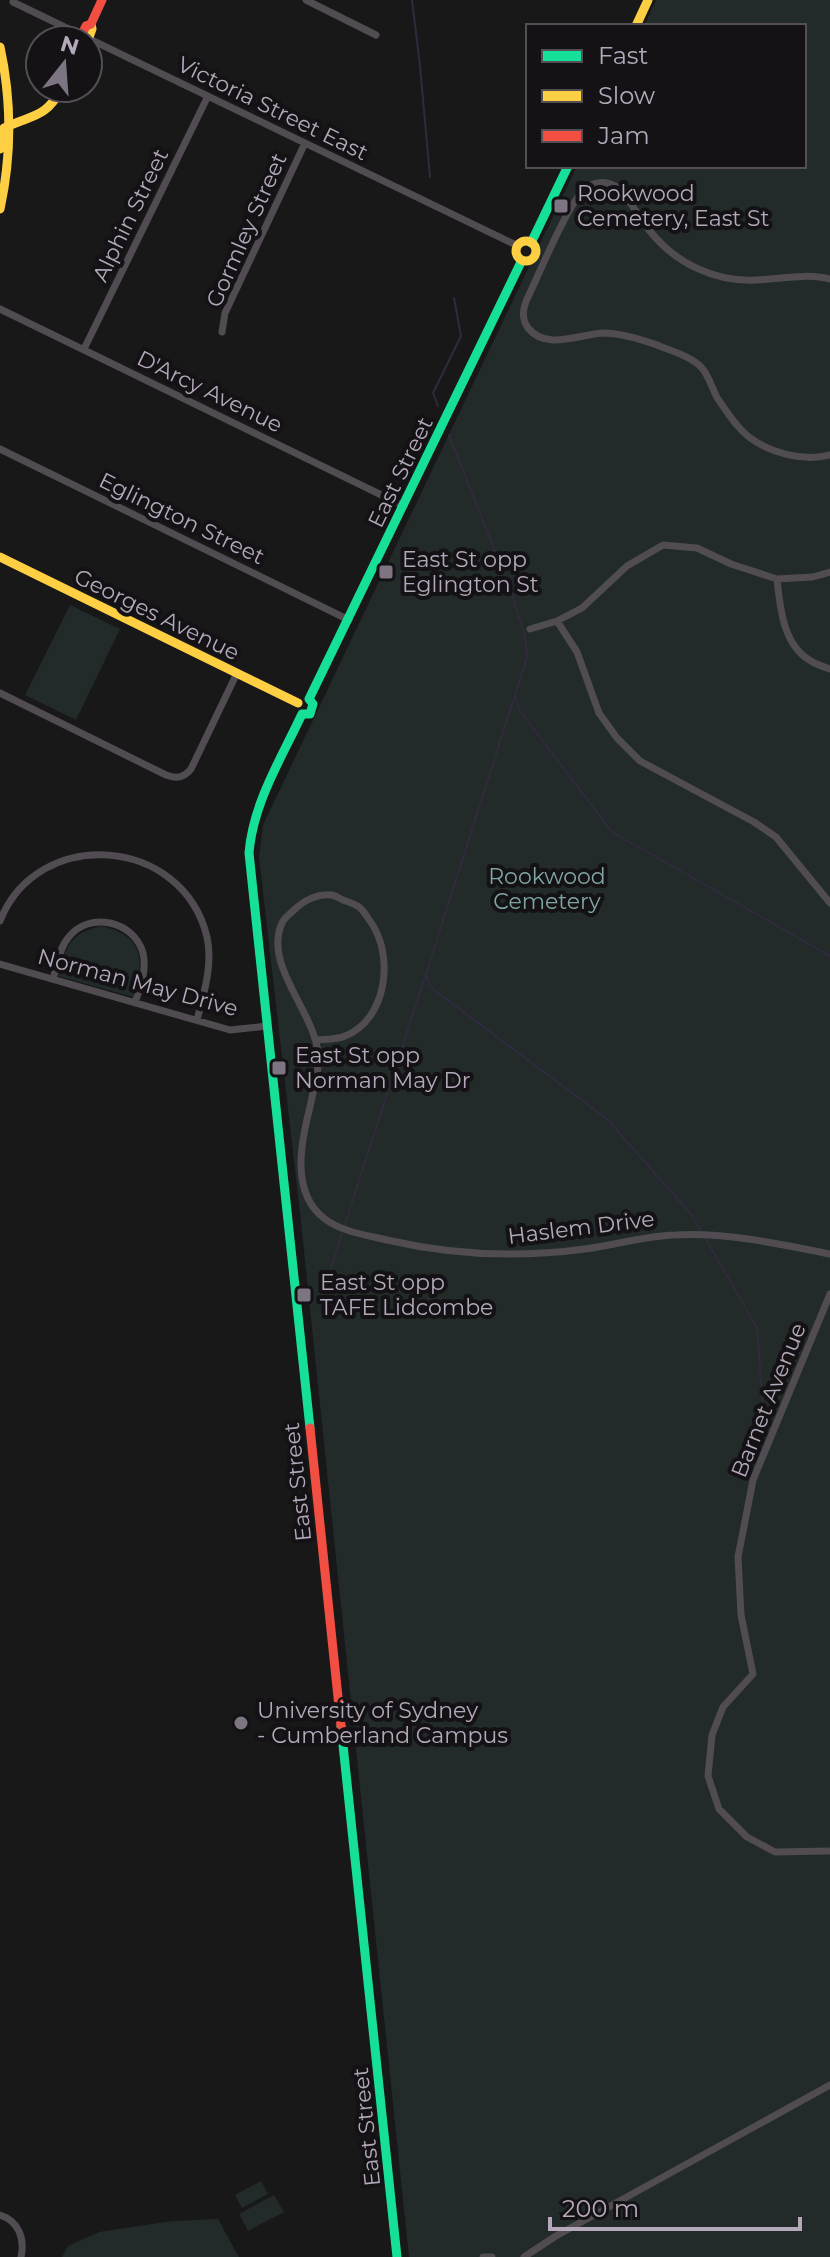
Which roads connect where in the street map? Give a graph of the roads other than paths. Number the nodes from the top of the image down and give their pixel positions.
1 (102, 0) edge
2 (306, 0) edge
3 (648, 0) edge
4 (13, 2) edge
5 (55, 24) edge
6 (91, 24) edge
7 (637, 24) edge
8 (376, 35) dead end
9 (0, 47) edge
10 (104, 48) edge
11 (208, 96) junction
12 (53, 104) edge
13 (16, 122) junction
14 (305, 143) junction
15 (0, 149) edge
16 (567, 168) edge
17 (0, 209) edge
18 (531, 243) junction
19 (518, 246) junction
20 (535, 256) junction
21 (522, 260) junction
22 (546, 260) junction
23 (830, 279) edge
24 (0, 309) edge
25 (222, 332) dead end
26 (84, 349) junction
27 (0, 449) edge
28 (830, 455) edge
29 (404, 506) junction
30 (0, 557) edge
31 (830, 572) edge
32 (777, 579) junction
33 (349, 620) junction
34 (557, 621) junction
35 (530, 629) dead end
36 (830, 669) edge
37 (237, 673) junction
38 (0, 693) edge
39 (309, 699) junction
40 (298, 703) junction
41 (302, 714) junction
42 (830, 903) edge
43 (0, 921) edge
44 (0, 964) edge
45 (53, 979) junction
46 (135, 1003) junction
47 (197, 1020) junction
48 (267, 1026) junction
49 (316, 1040) junction
50 (830, 1254) edge
51 (830, 1294) edge
52 (830, 1851) edge
53 (830, 2085) edge
54 (0, 2215) edge
55 (21, 2257) edge
56 (397, 2257) edge
57 (483, 2257) edge
58 (492, 2257) edge
59 (524, 2257) edge

1 - 6 main road
2 - 8 street
3 - 7 main road
4 - 5 street, Victoria Street East
9 - 13 main road
10 - 11 street, Victoria Street East
11 - 14 street, Victoria Street East
11 - 26 street, Alphin Street
12 - 13 main road
13 - 15 main road
13 - 17 main road
14 - 19 street, Victoria Street East
14 - 25 street, Gormley Street
16 - 18 main road
18 - 19 main road
18 - 20 main road
19 - 21 main road
20 - 21 main road
20 - 22 street
21 - 29 main road, East Street
22 - 23 street
22 - 28 street
24 - 26 street, D'Arcy Avenue
26 - 29 street, D'Arcy Avenue
27 - 33 street, Eglington Street
29 - 33 main road, East Street
30 - 37 main road, Georges Avenue
31 - 32 street
32 - 34 street
32 - 36 street
33 - 39 main road, East Street
34 - 35 street
34 - 42 street
37 - 38 street
37 - 40 main road, Georges Avenue
39 - 40 main road
39 - 41 main road
40 - 41 main road
41 - 48 main road, East Street
43 - 47 street
44 - 45 street, Norman May Drive
45 - 46 street, Norman May Drive
45 - 46 street
46 - 47 street, Norman May Drive
47 - 48 street, Norman May Drive
48 - 56 main road, East Street
49 - 49 street
49 - 50 street, Haslem Drive
51 - 52 street, Barnet Avenue
53 - 59 street
54 - 55 street
57 - 58 street

